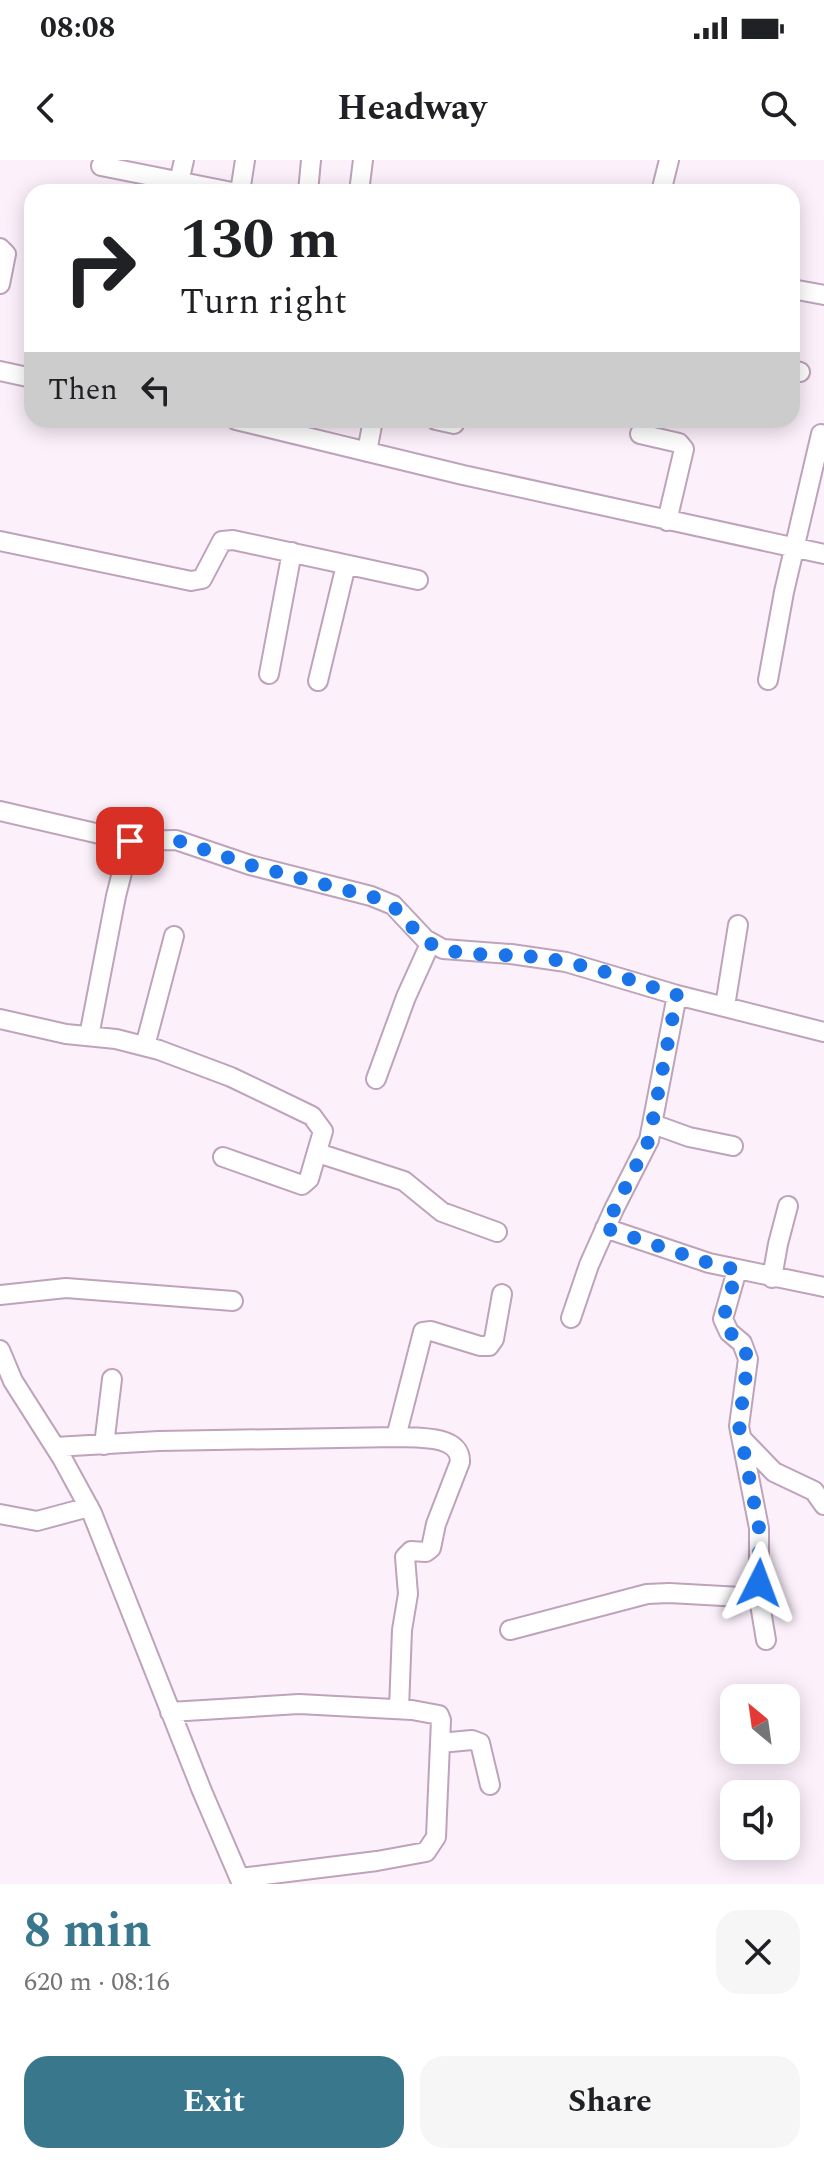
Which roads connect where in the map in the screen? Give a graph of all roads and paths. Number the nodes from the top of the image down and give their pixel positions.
1 (184, 160) edge
2 (245, 160) edge
3 (311, 160) edge
4 (363, 160) edge
5 (669, 160) edge
6 (101, 166) dead end
7 (179, 182) junction
8 (190, 184) edge
9 (241, 184) edge
10 (309, 184) edge
11 (360, 184) edge
12 (663, 184) edge
13 (0, 248) edge
14 (0, 284) edge
15 (800, 290) edge
16 (824, 295) edge
17 (0, 371) edge
18 (24, 376) edge
19 (269, 428) edge
20 (372, 428) edge
21 (640, 434) dead end
22 (821, 434) dead end
23 (367, 452) junction
24 (667, 521) junction
25 (0, 541) edge
26 (795, 547) junction
27 (292, 552) junction
28 (824, 554) edge
29 (346, 565) junction
30 (418, 580) dead end
31 (269, 674) dead end
32 (768, 680) dead end
33 (318, 681) dead end
34 (0, 811) edge
35 (130, 841) junction
36 (738, 925) dead end
37 (174, 936) dead end
38 (430, 944) junction
39 (677, 995) junction
40 (725, 1006) junction
41 (0, 1019) edge
42 (824, 1032) edge
43 (89, 1036) junction
44 (145, 1046) junction
45 (376, 1079) dead end
46 (653, 1124) junction
47 (733, 1146) dead end
48 (318, 1153) junction
49 (223, 1157) dead end
50 (788, 1206) dead end
51 (605, 1228) junction
52 (497, 1232) dead end
53 (737, 1270) junction
54 (772, 1278) junction
55 (824, 1287) edge
56 (502, 1294) dead end
57 (0, 1295) edge
58 (233, 1301) dead end
59 (571, 1318) dead end
60 (0, 1350) edge
61 (112, 1379) dead end
62 (396, 1437) junction
63 (741, 1438) junction
64 (104, 1445) junction
65 (55, 1447) junction
66 (824, 1505) edge
67 (89, 1507) junction
68 (0, 1514) edge
69 (759, 1598) junction
70 (510, 1630) dead end
71 (766, 1640) dead end
72 (399, 1709) junction
73 (170, 1712) junction
74 (440, 1743) junction
75 (490, 1785) dead end
76 (241, 1881) edge

1 - 7 street
2 - 9 street
3 - 10 street
4 - 11 street
5 - 12 street
6 - 7 street
7 - 8 street
13 - 14 street
15 - 16 street
17 - 18 street
19 - 23 street
20 - 23 street
21 - 24 street
22 - 26 street
23 - 24 street
24 - 26 street
25 - 27 street
26 - 28 street
26 - 32 street
27 - 29 street
27 - 31 street
29 - 30 street
29 - 33 street
34 - 35 street
35 - 38 street
35 - 43 street
36 - 40 street
37 - 44 street
38 - 39 street
38 - 45 street
39 - 40 street
39 - 46 street
40 - 42 street
41 - 43 street
43 - 44 street
44 - 48 street
46 - 47 street
46 - 51 street
48 - 49 street
48 - 52 street
50 - 54 street
51 - 53 street
51 - 59 street
53 - 54 street
53 - 63 street
54 - 55 street
56 - 62 street
57 - 58 street
60 - 65 street
61 - 64 street
62 - 64 street
62 - 72 street
63 - 66 street
63 - 69 street
64 - 65 street
65 - 67 street
67 - 68 street
67 - 73 street
69 - 70 street
69 - 71 street
72 - 73 street
72 - 74 street
73 - 76 street
74 - 75 street
74 - 76 street

